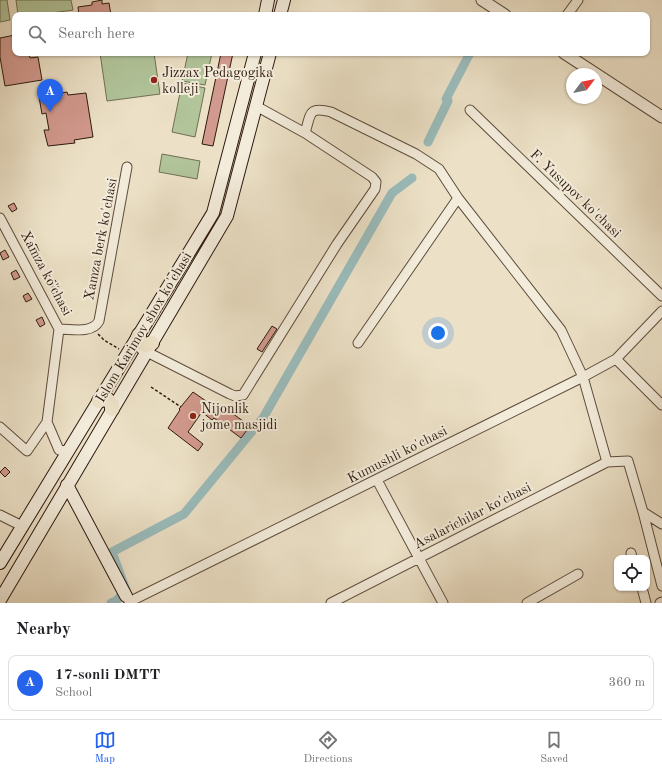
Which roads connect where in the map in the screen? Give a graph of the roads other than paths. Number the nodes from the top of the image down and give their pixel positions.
1 (268, 0) edge
2 (284, 0) edge
3 (482, 0) edge
4 (578, 0) edge
5 (266, 12) edge
6 (281, 12) edge
7 (500, 12) edge
8 (569, 12) edge
9 (254, 56) edge
10 (269, 56) edge
11 (569, 56) edge
12 (256, 106) junction
13 (470, 110) dead end
14 (662, 117) edge
15 (305, 133) junction
16 (127, 167) dead end
17 (458, 198) junction
18 (0, 218) edge
19 (662, 296) edge
20 (662, 311) edge
21 (59, 329) junction
22 (358, 343) dead end
23 (133, 345) junction
24 (149, 348) junction
25 (616, 359) junction
26 (583, 377) junction
27 (99, 401) junction
28 (662, 405) edge
29 (112, 409) junction
30 (47, 422) junction
31 (0, 427) edge
32 (70, 448) junction
33 (607, 462) junction
34 (377, 480) junction
35 (67, 485) junction
36 (643, 512) junction
37 (0, 515) edge
38 (662, 524) edge
39 (22, 526) junction
40 (419, 558) junction
41 (0, 563) edge
42 (578, 574) dead end
43 (662, 586) edge
44 (643, 591) edge
45 (127, 597) edge
46 (0, 600) edge
47 (331, 603) edge
48 (443, 603) edge
49 (528, 603) edge
50 (646, 603) edge

1 - 5 main road
2 - 6 main road
3 - 7 street
4 - 8 street
9 - 23 main road, Islom Karimov shox ko'chasi
10 - 12 main road, Islom Karimov shox ko'chasi
11 - 14 street
12 - 15 street
12 - 24 main road, Islom Karimov shox ko'chasi
13 - 19 street, F. Yusupov ko'chasi
15 - 17 street
15 - 24 street
16 - 21 street, Xamza berk ko'chasi
17 - 22 street
17 - 26 street
18 - 21 street, Xamza ko'chasi
20 - 25 street, Kumushli ko'chasi
21 - 30 street, Xamza ko'chasi
23 - 24 main road
23 - 27 main road, Islom Karimov shox ko'chasi
24 - 29 main road, Islom Karimov shox ko'chasi
25 - 26 street, Kumushli ko'chasi
25 - 28 street
26 - 33 street
26 - 34 street, Kumushli ko'chasi
27 - 29 main road
27 - 32 main road, Islom Karimov shox ko'chasi
29 - 35 main road, Islom Karimov shox ko'chasi
30 - 31 street
30 - 32 street
32 - 39 main road, Islom Karimov shox ko'chasi
33 - 36 street, Asalarichilar ko'chasi
33 - 40 street, Asalarichilar ko'chasi
34 - 40 street
34 - 45 street, Kumushli ko'chasi
35 - 45 main road
35 - 46 main road, Islom Karimov shox ko'chasi
36 - 38 street
36 - 43 street
37 - 39 street
39 - 41 main road, Islom Karimov shox ko'chasi
40 - 47 street, Asalarichilar ko'chasi
40 - 48 street
42 - 49 street
44 - 50 street

